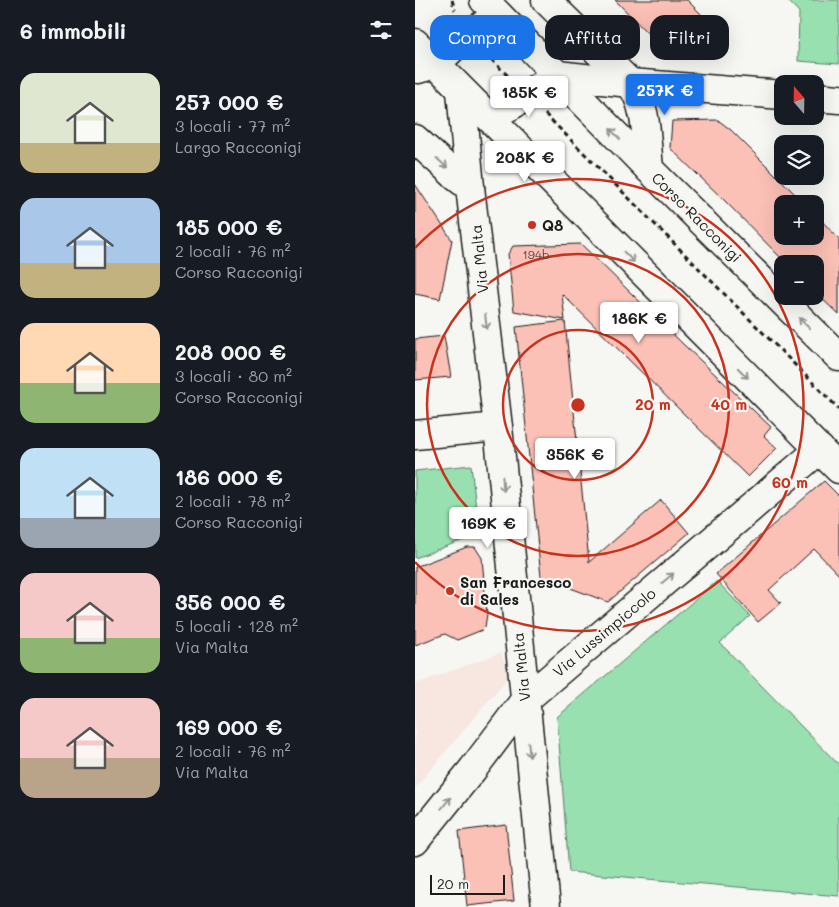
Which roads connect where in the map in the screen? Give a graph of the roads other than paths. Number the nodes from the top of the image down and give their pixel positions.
1 (546, 0) edge
2 (491, 8) edge
3 (415, 43) edge
4 (425, 67) edge
5 (557, 75) junction
6 (630, 83) junction
7 (461, 91) junction
8 (774, 94) edge
9 (824, 98) edge
10 (839, 99) edge
11 (486, 114) junction
12 (415, 139) edge
13 (649, 169) junction
14 (470, 187) junction
15 (839, 357) edge
16 (498, 427) junction
17 (415, 435) edge
18 (820, 450) junction
19 (839, 469) edge
20 (525, 700) junction
21 (415, 841) edge
22 (545, 907) edge

1 - 6 street
2 - 4 street, Corso Racconigi
2 - 5 street, Corso Racconigi
3 - 4 street
4 - 7 street
5 - 6 street
5 - 11 street
13 -> 5 street, Corso Racconigi
6 - 8 street
6 - 13 street
7 - 11 street
7 - 14 street, Via Malta
9 - 10 street
11 -> 18 street
12 -> 14 street
15 -> 13 street, Corso Racconigi
14 -> 16 street, Via Malta
16 - 17 street
16 -> 20 street, Via Malta
18 - 19 street
20 -> 18 street, Via Lussimpiccolo
21 -> 20 street, Via Lussimpiccolo
20 -> 22 street, Via Malta

